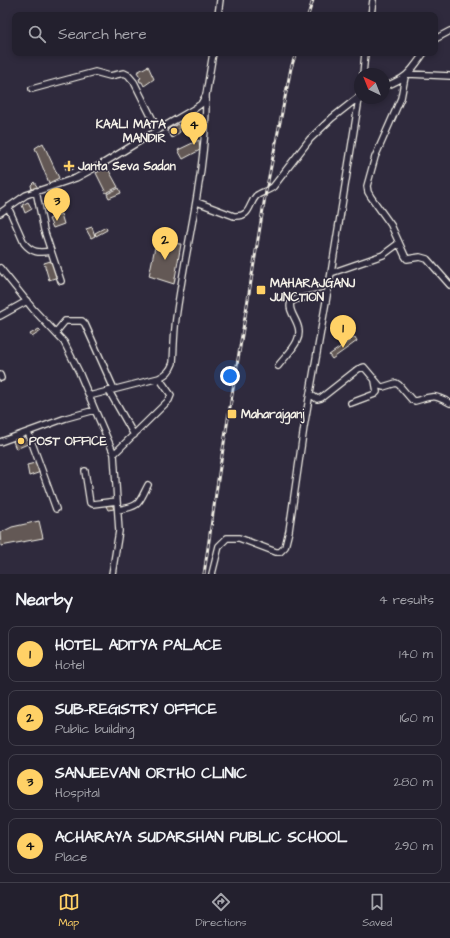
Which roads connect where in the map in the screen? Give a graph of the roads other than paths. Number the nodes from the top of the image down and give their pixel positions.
1 (220, 0) edge
2 (373, 0) edge
3 (218, 12) edge
4 (371, 12) edge
5 (450, 31) edge
6 (438, 37) edge
7 (212, 56) edge
8 (366, 56) edge
9 (422, 56) edge
10 (364, 68) edge
11 (406, 76) junction
12 (450, 76) edge
13 (390, 84) edge
14 (32, 89) dead end
15 (206, 95) junction
16 (354, 101) edge
17 (359, 104) edge
18 (158, 130) junction
19 (36, 191) junction
20 (197, 202) junction
21 (8, 207) junction
22 (0, 213) edge
23 (399, 243) junction
24 (51, 251) junction
25 (0, 268) edge
26 (332, 273) junction
27 (60, 281) dead end
28 (450, 285) edge
29 (328, 293) junction
30 (27, 301) junction
31 (0, 316) edge
32 (56, 332) junction
33 (278, 366) dead end
34 (159, 378) junction
35 (375, 381) junction
36 (112, 390) junction
37 (310, 394) junction
38 (89, 396) junction
39 (351, 403) dead end
40 (450, 403) edge
41 (94, 410) junction
42 (28, 432) junction
43 (134, 435) junction
44 (0, 442) edge
45 (114, 454) junction
46 (85, 471) dead end
47 (148, 485) dead end
48 (117, 501) junction
49 (56, 509) dead end
50 (118, 510) junction
51 (112, 574) edge
52 (212, 574) edge

1 - 3 street
2 - 4 street
5 - 6 street
7 - 15 street
8 - 10 street
9 - 11 street
11 - 12 street
11 - 13 street
11 - 23 street
14 - 18 street
15 - 18 street
15 - 20 street
16 - 20 street
17 - 26 street
18 - 19 street
19 - 21 street
19 - 24 street
20 - 34 street
21 - 22 street
21 - 24 street
23 - 26 street
23 - 28 street
24 - 27 street
25 - 30 street
26 - 29 street
29 - 33 street
29 - 37 street
30 - 31 street
30 - 32 street
32 - 36 street
32 - 38 street
34 - 36 street
34 - 43 street
35 - 37 street
35 - 39 street
35 - 40 street
36 - 38 street
36 - 43 street
37 - 52 street
38 - 41 street
41 - 42 street
41 - 45 street
42 - 44 street
42 - 49 street
43 - 45 street
45 - 48 street
46 - 48 street
47 - 50 street
48 - 50 street
50 - 51 street

